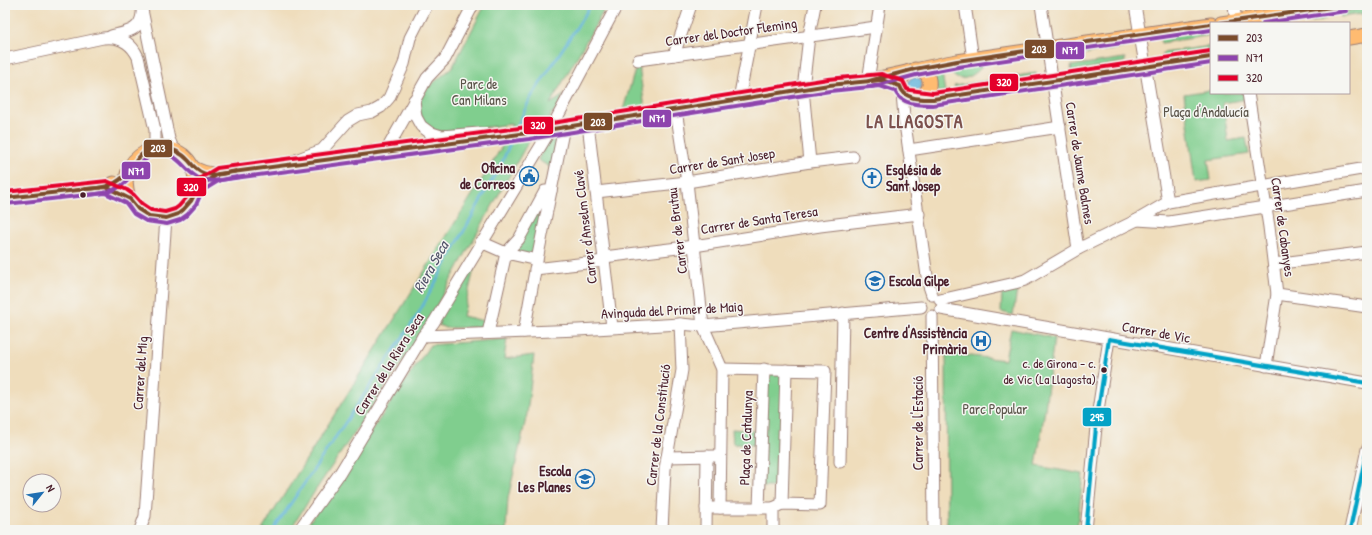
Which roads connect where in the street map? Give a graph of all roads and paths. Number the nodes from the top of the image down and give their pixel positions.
1 (427, 5) edge
2 (473, 5) edge
3 (618, 5) edge
4 (691, 5) edge
5 (757, 5) edge
6 (815, 5) edge
7 (880, 5) edge
8 (965, 5) edge
9 (1041, 5) edge
10 (1136, 5) edge
11 (1234, 5) edge
12 (1345, 5) edge
13 (1324, 6) edge
14 (141, 8) edge
15 (1236, 22) edge
16 (1210, 24) edge
17 (876, 27) junction
18 (1140, 35) junction
19 (1367, 35) edge
20 (809, 36) junction
21 (103, 38) junction
22 (1350, 38) edge
23 (149, 43) junction
24 (749, 45) junction
25 (1048, 47) junction
26 (674, 55) junction
27 (1210, 57) edge
28 (138, 58) junction
29 (5, 59) edge
30 (973, 59) junction
31 (638, 60) dead end
32 (1145, 66) junction
33 (912, 70) junction
34 (1052, 80) junction
35 (870, 81) junction
36 (803, 89) junction
37 (901, 90) junction
38 (1248, 94) edge
39 (917, 96) junction
40 (739, 99) junction
41 (414, 100) junction
42 (676, 110) junction
43 (588, 124) junction
44 (557, 128) junction
45 (1060, 128) junction
46 (500, 136) junction
47 (908, 150) junction
48 (386, 151) junction
49 (144, 152) junction
50 (179, 152) junction
51 (853, 157) dead end
52 (810, 162) junction
53 (281, 165) junction
54 (192, 167) junction
55 (1367, 168) edge
56 (128, 173) junction
57 (218, 174) junction
58 (686, 182) junction
59 (1262, 186) junction
60 (106, 187) junction
61 (196, 190) junction
62 (551, 191) junction
63 (1367, 191) edge
64 (596, 192) junction
65 (5, 198) edge
66 (130, 199) junction
67 (1168, 202) junction
68 (1265, 207) junction
69 (919, 214) junction
70 (166, 218) junction
71 (1137, 220) junction
72 (481, 242) junction
73 (694, 246) junction
74 (1078, 250) junction
75 (1367, 252) edge
76 (506, 253) junction
77 (604, 259) junction
78 (1274, 264) junction
79 (536, 265) junction
80 (1277, 294) junction
81 (936, 305) junction
82 (921, 307) junction
83 (1367, 307) edge
84 (843, 313) junction
85 (680, 324) junction
86 (703, 326) junction
87 (612, 327) junction
88 (524, 332) junction
89 (488, 333) junction
90 (423, 336) junction
91 (1109, 339) junction
92 (1266, 366) junction
93 (722, 369) junction
94 (764, 370) junction
95 (786, 370) junction
96 (1367, 383) edge
97 (823, 437) junction
98 (840, 437) junction
99 (1367, 449) edge
100 (707, 456) junction
101 (721, 456) junction
102 (667, 457) junction
103 (840, 462) dead end
104 (778, 506) junction
105 (706, 508) junction
106 (720, 508) junction
107 (759, 508) junction
108 (140, 530) edge
109 (299, 530) edge
110 (662, 530) edge
111 (706, 530) edge
112 (773, 530) edge
113 (934, 530) edge
114 (1086, 530) edge
115 (1350, 530) edge

1 - 53 street
2 - 41 street
3 - 44 street
4 - 26 street
5 - 24 street
6 - 20 street
7 - 17 street
8 - 30 street
9 - 25 street, Carrer de Jaume Balmes
10 - 18 street
11 - 15 street
12 - 13 main road
13 - 15 main road
14 - 21 street
14 - 23 street
16 - 18 main road
17 - 20 street, Carrer del Doctor Fleming
17 - 35 street
18 - 25 main road
18 - 32 street
19 - 22 main road
20 - 24 street, Carrer del Doctor Fleming
20 - 36 street
21 - 28 street
21 - 29 street
23 - 28 street
23 - 50 street
24 - 26 street, Carrer del Doctor Fleming
24 - 40 street
25 - 30 main road
25 - 34 street, Carrer de Jaume Balmes
26 - 31 street, Carrer del Doctor Fleming
27 - 32 main road
28 - 49 street
30 - 33 main road
32 - 34 main road
32 - 67 street
33 - 35 main road
33 - 37 main road
33 - 39 main road
34 - 39 main road
34 - 45 street, Carrer de Jaume Balmes
35 - 36 main road
35 - 37 main road
36 - 40 main road
36 - 52 street
37 - 39 main road
37 - 47 street, Carrer de l'Estació
38 - 59 street, Carrer de Cabanyes
40 - 42 main road
41 - 46 street
41 - 48 street
42 - 43 main road
42 - 58 street, Carrer de Brutau
43 - 44 main road
43 - 64 street, Carrer d'Anselm Clavé
44 - 46 main road
44 - 62 street
44 - 72 street, Carrer de la Riera Seca
45 - 47 street
45 - 74 street, Carrer de Jaume Balmes
46 - 48 main road
47 - 69 street, Carrer de l'Estació
48 - 53 main road
49 - 50 main road
49 - 56 main road
50 - 54 main road
51 - 52 street, Carrer de Sant Josep
52 - 58 street, Carrer de Sant Josep
53 - 57 main road
54 - 57 main road
54 - 61 main road
55 - 59 street
56 - 60 main road
56 - 66 main road
57 - 61 main road
58 - 64 street, Carrer de Sant Josep
58 - 73 street, Carrer de Brutau
59 - 67 street
59 - 68 street, Carrer de Cabanyes
60 - 65 main road
60 - 66 main road
61 - 70 main road
62 - 76 street
62 - 79 street
63 - 68 street
64 - 77 street, Carrer d'Anselm Clavé
66 - 70 main road
67 - 71 street
68 - 71 street
68 - 78 street, Carrer de Cabanyes
69 - 73 street, Carrer de Santa Teresa
69 - 81 street, Carrer de l'Estació
70 - 108 street, Carrer del Mig
71 - 74 street
72 - 76 street, Carrer de Santa Teresa
72 - 90 street, Carrer de la Riera Seca
73 - 77 street, Carrer de Santa Teresa
73 - 86 street, Carrer de Brutau
74 - 81 street
75 - 78 street
76 - 79 street, Carrer de Santa Teresa
76 - 89 street
77 - 79 street, Carrer de Santa Teresa
77 - 87 street, Carrer d'Anselm Clavé
78 - 80 street, Carrer de Cabanyes
79 - 88 street
80 - 83 street
80 - 92 street, Carrer de Cabanyes
81 - 82 street
81 - 82 street
81 - 91 street, Carrer de Vic
81 - 113 street, Carrer de l'Estació
82 - 84 street, Avinguda del Primer de Maig
84 - 86 street, Avinguda del Primer de Maig
84 - 98 street
85 - 86 street, Avinguda del Primer de Maig
85 - 87 street, Avinguda del Primer de Maig
85 - 102 street, Carrer de la Constitució
86 - 93 street, Carrer de Brutau
87 - 88 street, Avinguda del Primer de Maig
88 - 89 street, Avinguda del Primer de Maig
89 - 90 street, Avinguda del Primer de Maig
90 - 109 street, Carrer de la Riera Seca
91 - 92 street, Carrer de Vic
91 - 114 street
92 - 96 street, Carrer de Vic
93 - 94 street
93 - 101 street
94 - 95 street
94 - 107 street, Plaça de Catalunya
95 - 97 street
95 - 104 street
97 - 98 street
97 - 104 street
98 - 103 street
99 - 115 street
100 - 101 street
100 - 102 street
100 - 105 street
101 - 106 street
102 - 110 street, Carrer de la Constitució
104 - 107 street
104 - 112 street
105 - 106 street
105 - 111 street
106 - 107 street

